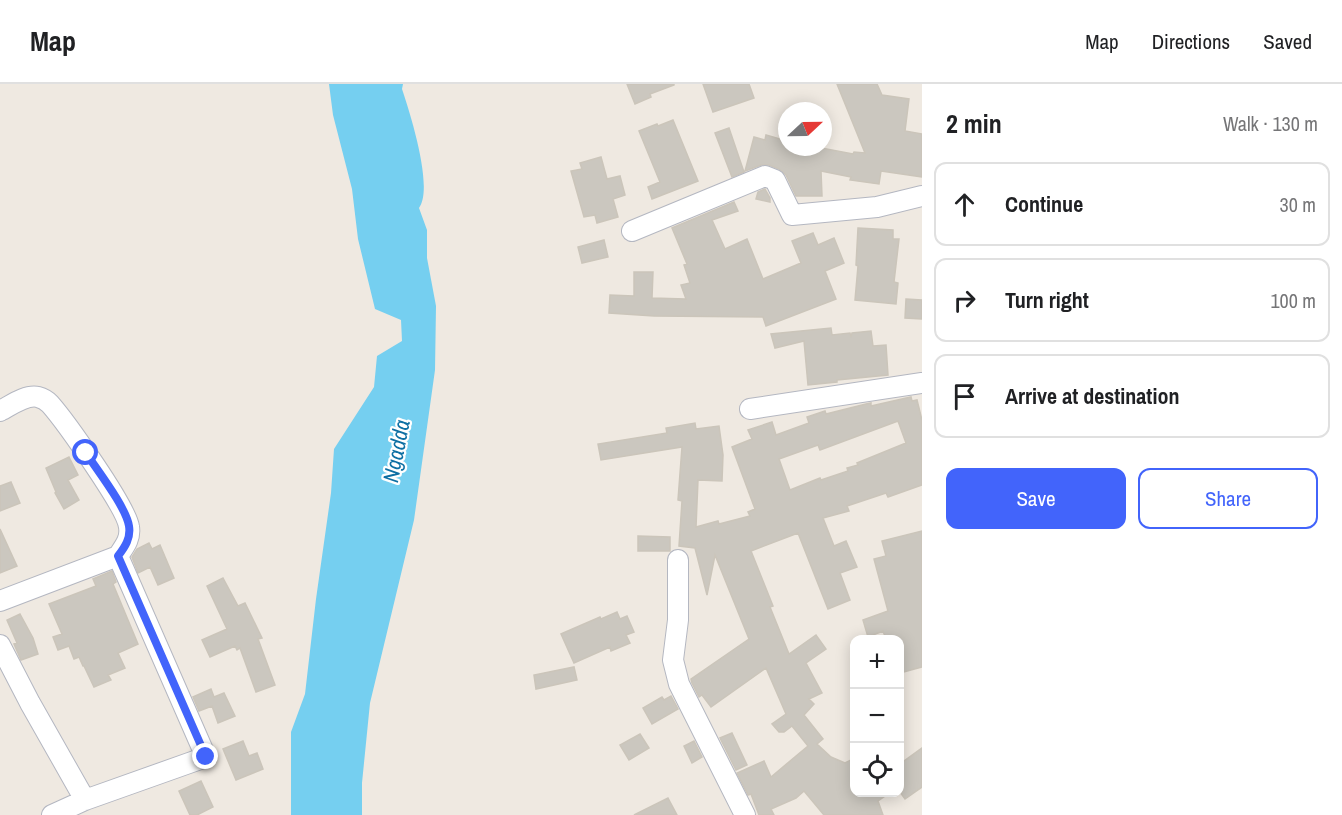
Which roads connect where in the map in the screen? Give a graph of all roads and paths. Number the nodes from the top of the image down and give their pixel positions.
1 (922, 195) edge
2 (632, 231) dead end
3 (922, 383) edge
4 (750, 409) dead end
5 (0, 411) edge
6 (118, 556) junction
7 (678, 560) dead end
8 (0, 601) edge
9 (0, 645) edge
10 (85, 800) junction
11 (52, 815) edge
12 (745, 815) edge

1 - 2 street
3 - 4 street
5 - 6 street
6 - 8 street
6 - 10 street
7 - 12 street
9 - 10 street
10 - 11 street

